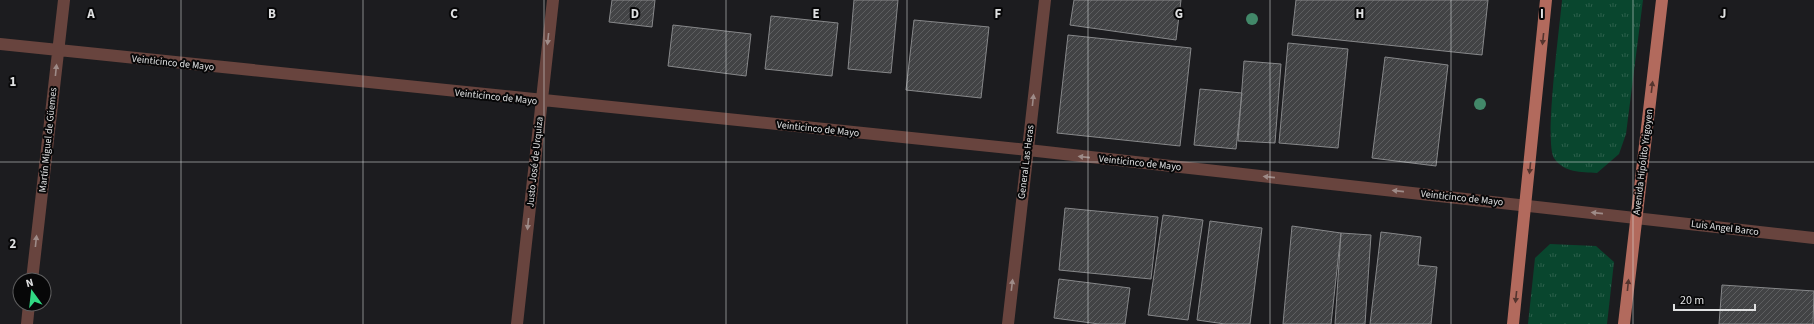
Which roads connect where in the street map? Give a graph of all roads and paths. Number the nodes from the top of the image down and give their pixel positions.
1 (64, 0) edge
2 (553, 0) edge
3 (1045, 0) edge
4 (1546, 0) edge
5 (1662, 0) edge
6 (0, 44) edge
7 (58, 51) junction
8 (541, 101) junction
9 (1028, 150) junction
10 (1526, 205) junction
11 (1636, 218) junction
12 (1814, 238) edge
13 (33, 272) edge
14 (28, 312) edge
15 (27, 324) edge
16 (517, 324) edge
17 (1008, 324) edge
18 (1513, 324) edge
19 (1624, 324) edge

1 - 7 street, Martín Miguel de Güemes
2 -> 8 street, Justo José de Urquiza
9 -> 3 street, General Las Heras
4 -> 10 main road
11 -> 5 main road, Avenida Hipólito Yrigoyen
6 - 7 street, Veinticinco de Mayo
7 - 8 street, Veinticinco de Mayo
13 -> 7 street, Martín Miguel de Güemes
8 - 9 street, Veinticinco de Mayo
8 -> 16 street, Justo José de Urquiza
10 -> 9 street, Veinticinco de Mayo
17 -> 9 street, General Las Heras
11 -> 10 street, Veinticinco de Mayo
10 -> 18 main road
11 - 12 street, Luis Angel Barco
19 -> 11 main road, Avenida Hipólito Yrigoyen
14 - 15 street

